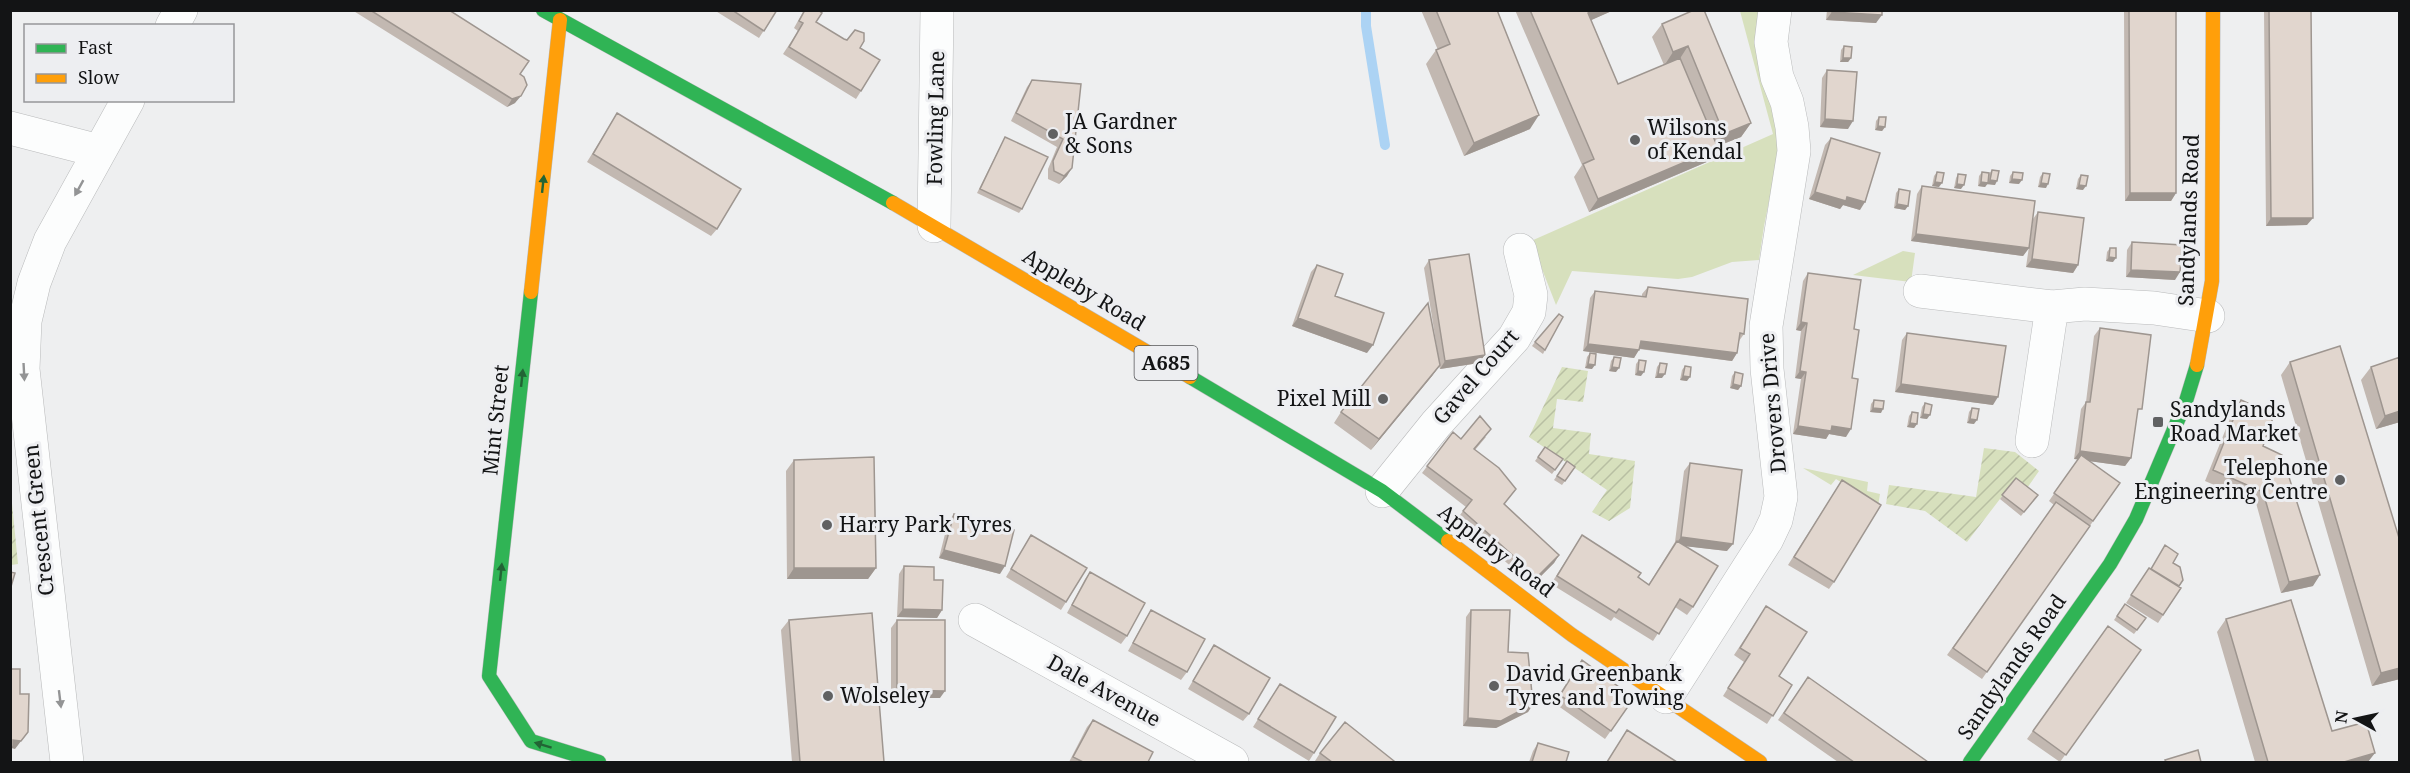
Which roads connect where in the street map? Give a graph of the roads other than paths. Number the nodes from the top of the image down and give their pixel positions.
1 (181, 10) edge
2 (543, 10) edge
3 (937, 10) edge
4 (1775, 10) edge
5 (2213, 10) edge
6 (560, 20) junction
7 (173, 24) edge
8 (127, 102) edge
9 (10, 128) edge
10 (99, 151) junction
11 (934, 226) junction
12 (1520, 250) dead end
13 (1920, 291) dead end
14 (2052, 307) junction
15 (2208, 316) junction
16 (18, 320) edge
17 (2032, 441) dead end
18 (1382, 491) junction
19 (975, 620) dead end
20 (1666, 697) junction
21 (67, 762) edge
22 (599, 762) edge
23 (1232, 762) edge
24 (1760, 762) edge
25 (1970, 762) edge

1 - 7 street
2 - 6 street, Appleby Road / A685
3 - 11 street, Fowling Lane
4 - 20 street, Drovers Drive
5 - 15 street, Sandylands Road
6 - 11 street, Appleby Road / A685
22 -> 6 street, Mint Street
8 - 10 street, Crescent Green
9 - 10 street
10 -> 16 street, Crescent Green
11 - 18 street, Appleby Road / A685
12 - 18 street, Gavel Court
13 - 14 street
14 - 15 street
14 - 17 street
15 - 25 street, Sandylands Road
16 -> 21 street, Crescent Green
18 - 20 street, Appleby Road / A685
19 - 23 street, Dale Avenue
20 - 24 street, Appleby Road / A685

